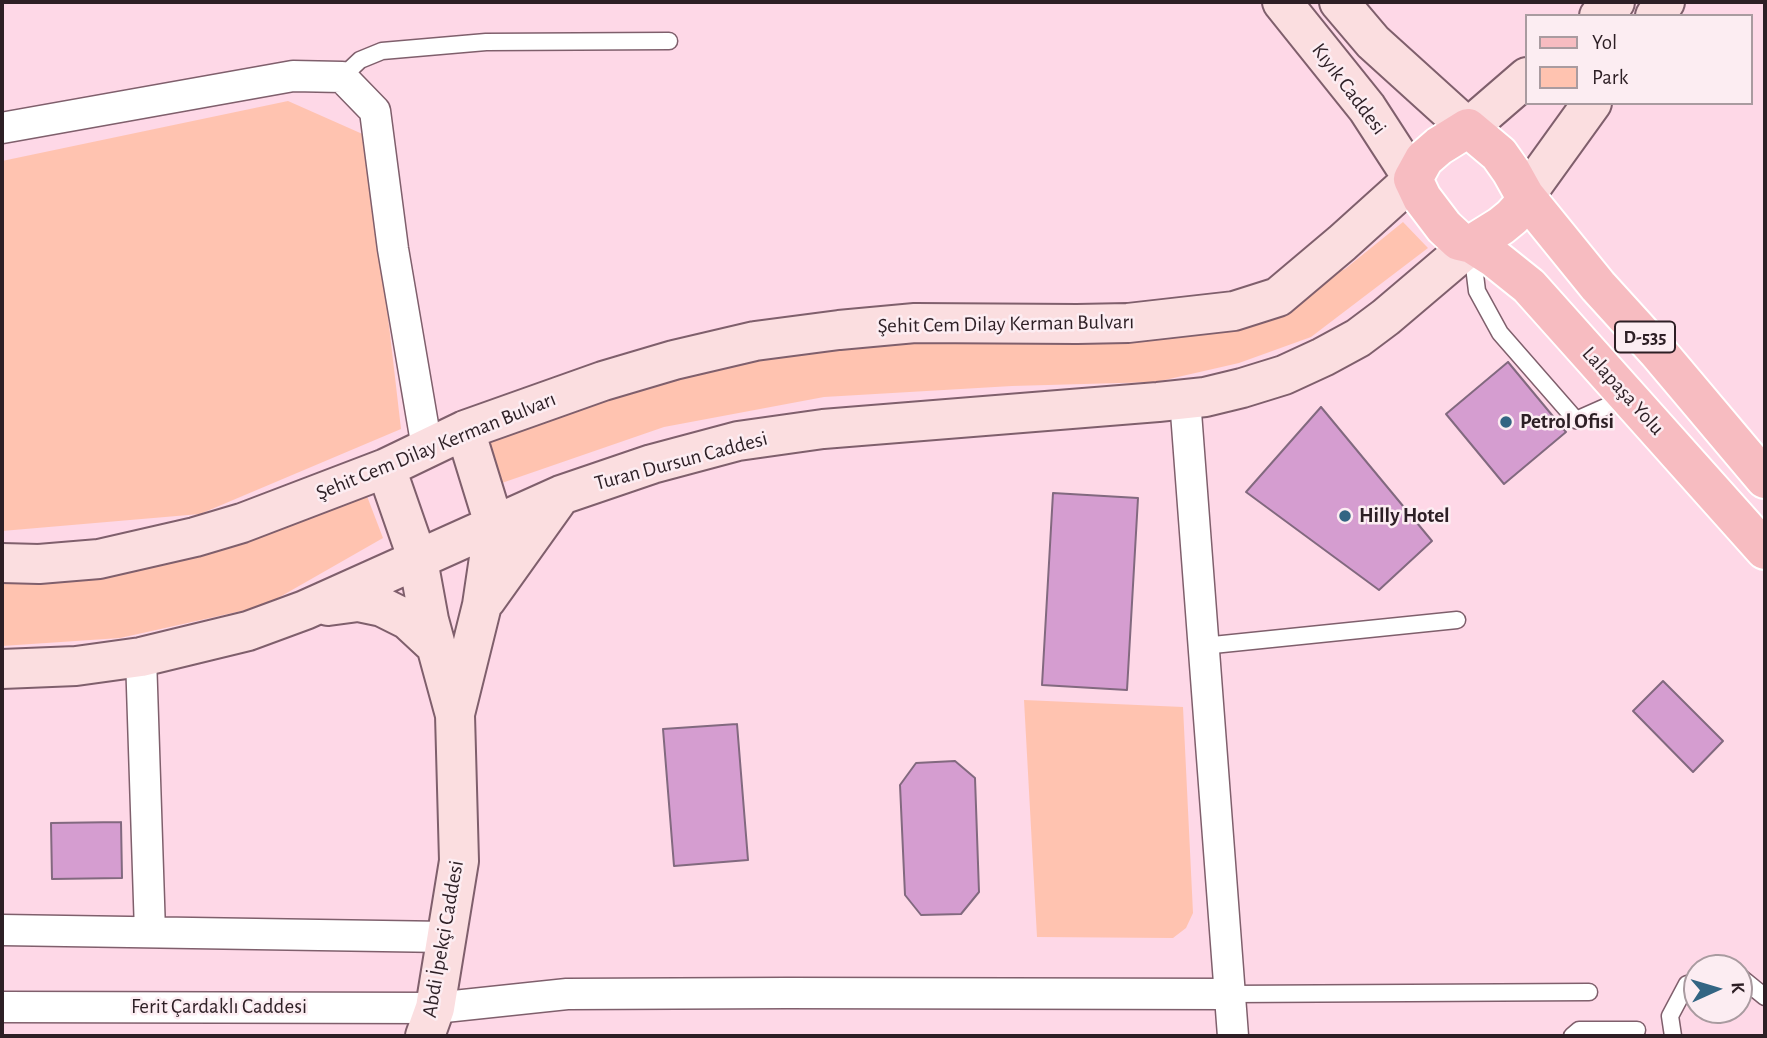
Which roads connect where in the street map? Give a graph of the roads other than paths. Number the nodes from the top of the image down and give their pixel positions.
1 (1282, 2) edge
2 (1339, 2) edge
3 (1615, 2) edge
4 (1601, 14) edge
5 (669, 41) dead end
6 (342, 77) junction
7 (1526, 78) edge
8 (1591, 105) edge
9 (2, 128) edge
10 (1468, 128) junction
11 (1413, 179) junction
12 (1525, 196) junction
13 (1472, 244) junction
14 (1628, 397) junction
15 (1185, 399) junction
16 (465, 430) junction
17 (427, 448) junction
18 (386, 468) junction
19 (1765, 479) edge
20 (561, 495) junction
21 (494, 524) junction
22 (1765, 550) edge
23 (418, 560) junction
24 (2, 563) edge
25 (482, 605) junction
26 (305, 610) junction
27 (1457, 620) dead end
28 (436, 646) junction
29 (1203, 646) junction
30 (141, 657) junction
31 (2, 669) edge
32 (455, 715) junction
33 (2, 930) edge
34 (150, 932) junction
35 (446, 937) junction
36 (1590, 992) dead end
37 (1683, 992) edge
38 (1230, 993) junction
39 (2, 1007) edge
40 (430, 1022) edge
41 (1637, 1030) dead end
42 (1233, 1036) edge
43 (1572, 1036) edge
44 (1673, 1036) edge

1 - 11 main road, Kıyık Caddesi / D-535
2 - 10 main road, D-535
3 - 4 main road
5 - 6 lane
6 - 9 street
6 - 17 street
7 - 10 main road
8 - 12 main road
10 - 11 main road
10 - 12 main road, D-535
11 - 13 main road, D-535
11 - 16 main road, Şehit Cem Dilay Kerman Bulvarı
12 - 13 main road
12 - 19 main road, D-535
13 - 14 main road, Lalapaşa Yolu / D-535
13 - 14 lane
13 - 15 main road, Turan Dursun Caddesi
14 - 22 main road, Lalapaşa Yolu / D-535
15 - 20 main road, Turan Dursun Caddesi
15 - 29 street
16 - 17 main road, Şehit Cem Dilay Kerman Bulvarı
16 - 21 main road
17 - 18 main road, Şehit Cem Dilay Kerman Bulvarı
18 - 23 main road
18 - 24 main road, Şehit Cem Dilay Kerman Bulvarı
20 - 21 main road, Turan Dursun Caddesi
20 - 25 main road
21 - 23 main road, Turan Dursun Caddesi
21 - 25 main road
23 - 26 main road, Turan Dursun Caddesi
23 - 28 main road
25 - 32 main road
26 - 28 main road
26 - 30 main road, Turan Dursun Caddesi
27 - 29 lane
28 - 32 main road
29 - 38 street
30 - 31 main road, Turan Dursun Caddesi
30 - 34 street
32 - 35 main road, Abdi İpekçi Caddesi
33 - 34 street
34 - 35 street
35 - 40 main road, Abdi İpekçi Caddesi
36 - 38 lane
37 - 44 lane
38 - 40 street, Ferit Çardaklı Caddesi
38 - 42 street
39 - 40 street, Ferit Çardaklı Caddesi
41 - 43 lane

